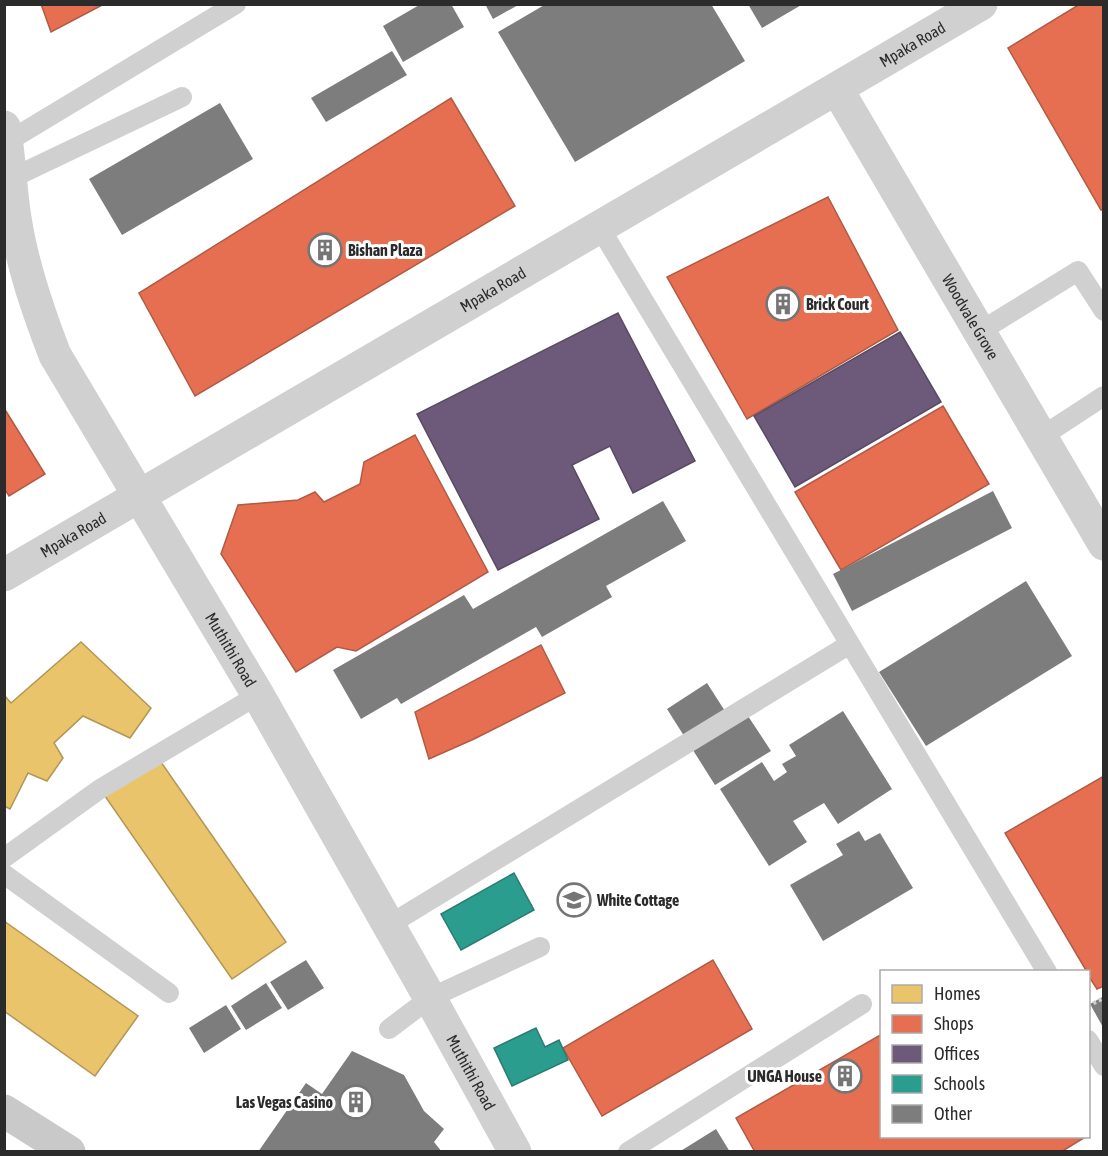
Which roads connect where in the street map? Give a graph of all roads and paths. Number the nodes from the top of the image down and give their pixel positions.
1 (236, 4) edge
2 (981, 4) edge
3 (837, 89) junction
4 (182, 97) dead end
5 (6, 134) edge
6 (10, 179) junction
7 (600, 228) junction
8 (1104, 311) edge
9 (979, 332) junction
10 (1104, 396) edge
11 (1041, 437) junction
12 (139, 497) junction
13 (1104, 544) edge
14 (4, 575) edge
15 (850, 644) junction
16 (258, 695) junction
17 (4, 858) edge
18 (4, 873) edge
19 (389, 925) junction
20 (540, 946) dead end
21 (1046, 970) edge
22 (169, 993) dead end
23 (430, 998) junction
24 (1104, 998) edge
25 (862, 1004) dead end
26 (1090, 1005) edge
27 (389, 1029) dead end
28 (1090, 1043) edge
29 (1104, 1066) edge
30 (4, 1111) edge
31 (69, 1152) edge
32 (514, 1152) edge
33 (628, 1152) edge

1 - 5 lane
2 - 3 street, Mpaka Road
3 - 7 street, Mpaka Road
3 - 9 street, Woodvale Grove
4 - 6 lane
5 - 6 street, Muthithi Road
6 - 12 street, Muthithi Road
7 - 12 street, Mpaka Road
7 - 15 lane
8 - 9 lane
9 - 11 street, Woodvale Grove
10 - 11 lane
11 - 13 street, Woodvale Grove
12 - 14 street, Mpaka Road
12 - 16 street, Muthithi Road
15 - 19 lane
15 - 21 lane
16 - 17 lane
16 - 19 street, Muthithi Road
18 - 22 lane
19 - 23 street, Muthithi Road
20 - 23 lane
23 - 27 lane
23 - 32 street, Muthithi Road
24 - 26 path
25 - 33 lane
28 - 29 lane
30 - 31 main road

